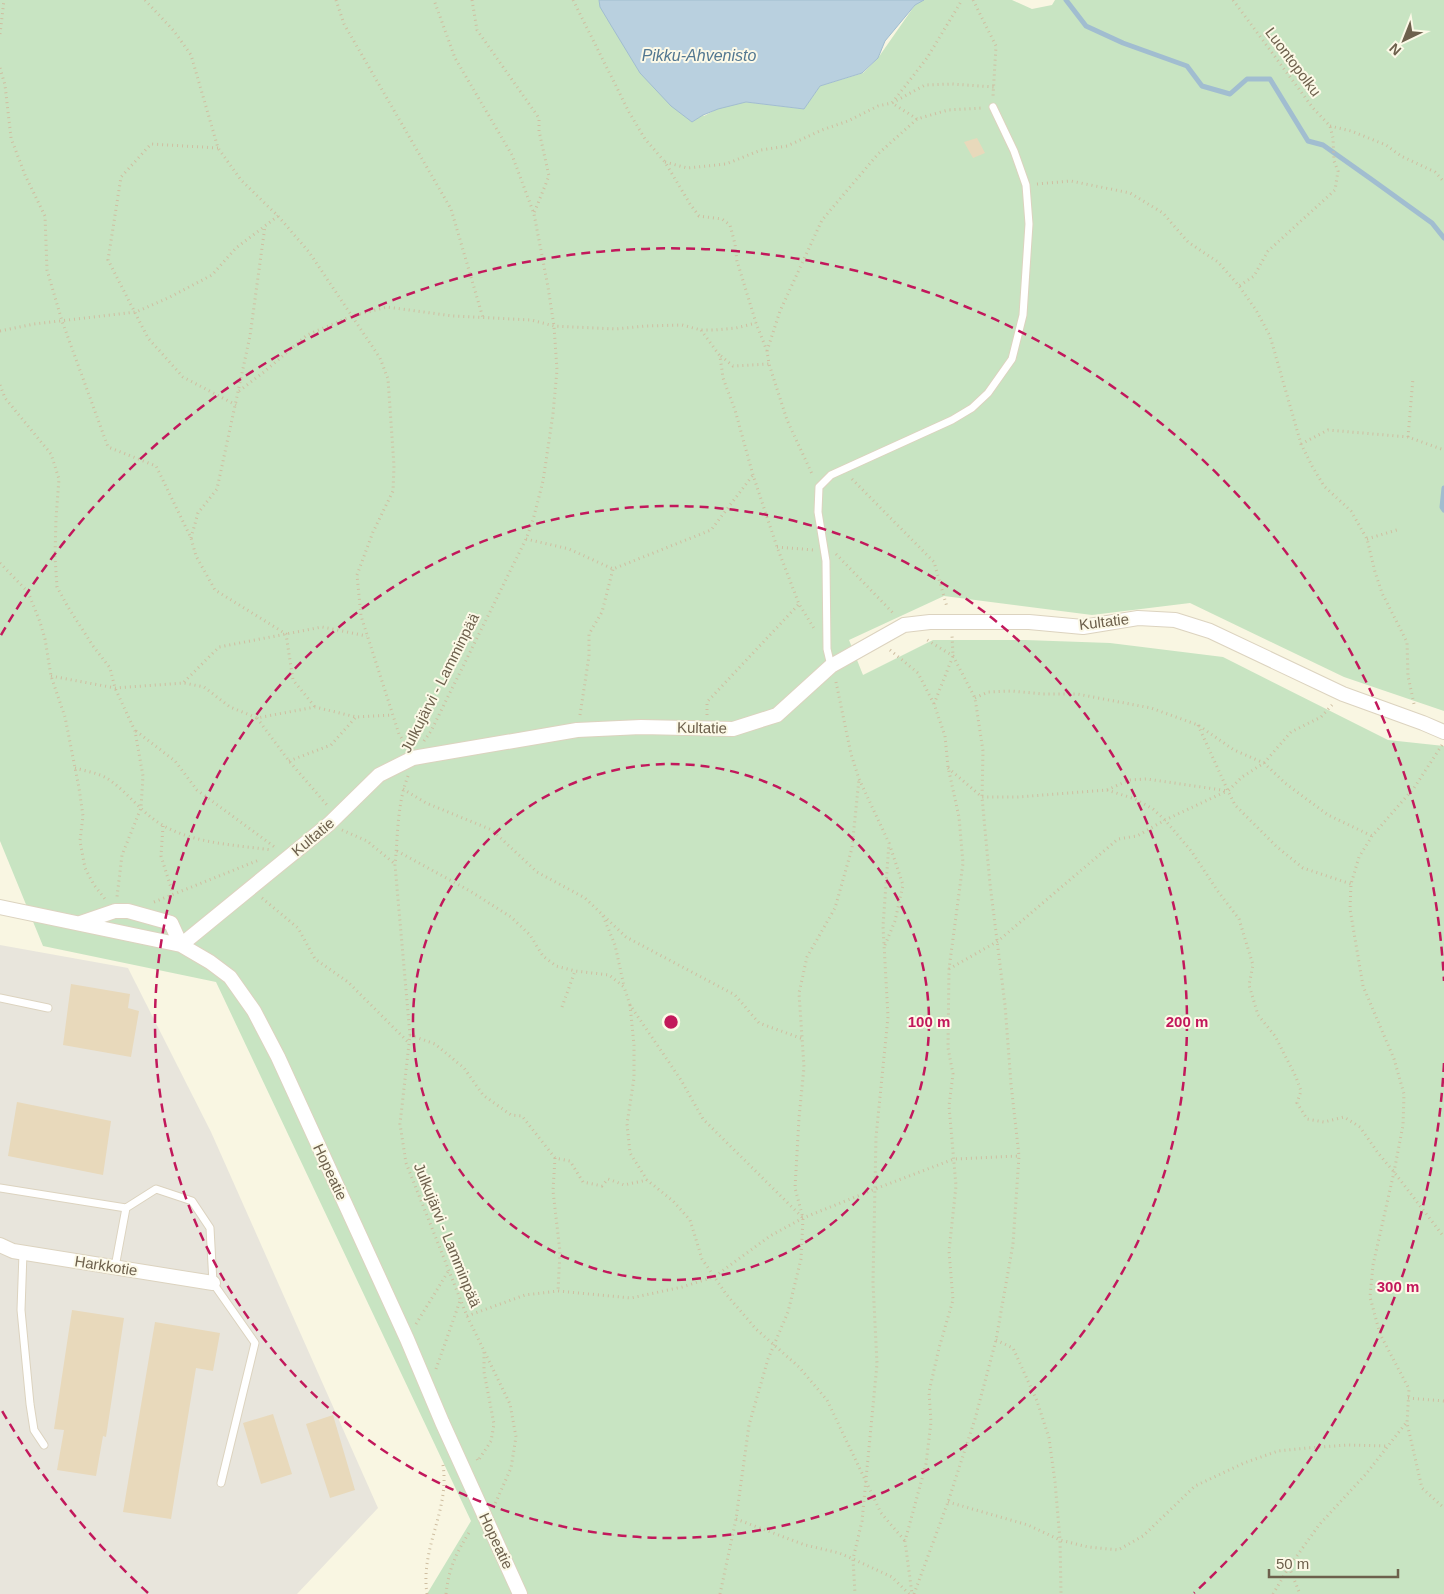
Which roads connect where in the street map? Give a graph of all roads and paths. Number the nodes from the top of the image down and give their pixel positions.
1 (4, 0) edge
2 (145, 0) edge
3 (336, 0) edge
4 (434, 0) edge
5 (472, 0) edge
6 (574, 0) edge
7 (962, 0) edge
8 (973, 0) edge
9 (1233, 0) edge
10 (0, 34) edge
11 (0, 68) edge
12 (994, 87) junction
13 (892, 103) junction
14 (993, 107) junction
15 (917, 119) junction
16 (1330, 126) junction
17 (218, 148) junction
18 (665, 162) junction
19 (1444, 182) edge
20 (1026, 185) junction
21 (534, 214) junction
22 (278, 216) junction
23 (265, 226) junction
24 (1239, 286) junction
25 (136, 312) junction
26 (352, 316) junction
27 (483, 318) junction
28 (62, 321) junction
29 (756, 323) junction
30 (554, 326) junction
31 (701, 330) junction
32 (0, 332) edge
33 (767, 351) junction
34 (720, 356) junction
35 (769, 364) junction
36 (1413, 378) dead end
37 (0, 385) edge
38 (239, 390) junction
39 (236, 405) junction
40 (1408, 437) junction
41 (1301, 444) junction
42 (1444, 450) edge
43 (843, 469) junction
44 (753, 475) junction
45 (818, 487) junction
46 (1400, 529) dead end
47 (191, 538) junction
48 (526, 539) junction
49 (1367, 539) junction
50 (777, 547) junction
51 (824, 548) junction
52 (0, 563) edge
53 (613, 569) junction
54 (799, 604) junction
55 (952, 622) junction
56 (904, 625) junction
57 (286, 634) junction
58 (367, 636) junction
59 (880, 638) junction
60 (827, 650) junction
61 (953, 656) junction
62 (831, 666) junction
63 (51, 676) junction
64 (184, 683) junction
65 (115, 688) junction
66 (1343, 694) junction
67 (975, 698) junction
68 (934, 704) junction
69 (315, 707) junction
70 (393, 715) junction
71 (356, 717) junction
72 (257, 718) junction
73 (1423, 723) junction
74 (1198, 725) junction
75 (706, 728) junction
76 (577, 730) junction
77 (135, 731) junction
78 (1444, 732) edge
79 (1444, 743) edge
80 (413, 758) junction
81 (289, 761) junction
82 (1264, 764) junction
83 (948, 767) junction
84 (75, 768) junction
85 (859, 778) junction
86 (403, 789) junction
87 (1108, 790) junction
88 (1228, 791) junction
89 (982, 798) junction
90 (140, 808) junction
91 (333, 820) junction
92 (1165, 820) junction
93 (163, 826) junction
94 (1372, 836) junction
95 (889, 843) junction
96 (281, 851) junction
97 (396, 851) junction
98 (272, 855) dead end
99 (263, 858) dead end
100 (395, 865) junction
101 (1351, 884) junction
102 (251, 888) junction
103 (173, 894) junction
104 (0, 908) edge
105 (122, 911) junction
106 (602, 914) junction
107 (80, 923) junction
108 (998, 941) junction
109 (182, 945) junction
110 (884, 948) junction
111 (948, 968) junction
112 (575, 972) junction
113 (624, 987) junction
114 (0, 998) edge
115 (630, 1005) junction
116 (562, 1007) dead end
117 (48, 1008) dead end
118 (410, 1035) junction
119 (803, 1038) junction
120 (409, 1044) junction
121 (1019, 1156) junction
122 (555, 1158) junction
123 (954, 1159) junction
124 (1394, 1172) junction
125 (647, 1180) junction
126 (0, 1188) edge
127 (875, 1189) junction
128 (126, 1208) junction
129 (803, 1218) junction
130 (1444, 1237) edge
131 (0, 1245) edge
132 (23, 1253) junction
133 (115, 1267) junction
134 (449, 1270) junction
135 (714, 1277) junction
136 (213, 1283) junction
137 (558, 1291) junction
138 (461, 1298) junction
139 (468, 1316) junction
140 (406, 1339) junction
141 (996, 1340) junction
142 (774, 1345) junction
143 (484, 1348) junction
144 (428, 1391) junction
145 (1408, 1398) junction
146 (1444, 1401) edge
147 (1407, 1423) junction
148 (44, 1445) dead end
149 (1388, 1446) junction
150 (474, 1453) dead end
151 (442, 1460) dead end
152 (866, 1480) junction
153 (221, 1483) dead end
154 (948, 1502) junction
155 (495, 1504) dead end
156 (1444, 1508) edge
157 (736, 1519) junction
158 (470, 1531) dead end
159 (1060, 1540) junction
160 (905, 1541) junction
161 (853, 1559) junction
162 (1289, 1567) junction
163 (427, 1594) edge
164 (446, 1594) edge
165 (520, 1594) edge
166 (720, 1594) edge
167 (855, 1594) edge
168 (912, 1594) edge
169 (1061, 1594) edge
170 (1274, 1594) edge
171 (1300, 1594) edge

1 - 10 path
2 - 17 path
3 - 27 path
4 - 21 path, Julkujärvi - Lamminpää
5 - 21 path
6 - 18 path
7 - 13 path
8 - 12 path
9 - 16 path, Luontopolku
11 - 28 path
12 - 13 path
12 - 14 path
13 - 15 path
13 - 18 path
14 - 15 path
14 - 20 lane
15 - 33 path
16 - 19 path
16 - 24 path, Luontopolku
17 - 22 path
17 - 25 path
18 - 29 path
20 - 24 path
20 - 43 lane
21 - 30 path, Julkujärvi - Lamminpää
22 - 23 path
22 - 26 path
23 - 25 path
23 - 38 path
24 - 41 path
25 - 28 path
25 - 39 path
26 - 27 path
26 - 38 path
26 - 58 path
27 - 30 path
28 - 32 path
28 - 47 path
29 - 31 path
29 - 33 path
30 - 31 path
30 - 48 path, Julkujärvi - Lamminpää
31 - 34 path
33 - 35 path
34 - 35 path
34 - 44 path
35 - 45 path
36 - 40 path
37 - 65 path
38 - 39 path
39 - 47 path
40 - 41 path
40 - 42 path
41 - 49 path
43 - 45 lane
43 - 55 path
44 - 50 path
44 - 53 path
45 - 51 lane
46 - 49 path
47 - 57 path
48 - 53 path
48 - 80 path, Julkujärvi - Lamminpää
49 - 73 path
50 - 51 path
50 - 54 path
51 - 56 path
51 - 60 lane
52 - 63 path
53 - 76 path
54 - 60 path
54 - 75 path
55 - 56 street, Kultatie
55 - 61 path
55 - 66 street, Kultatie
56 - 59 street, Kultatie
56 - 61 path
57 - 58 path
57 - 64 path
57 - 69 path
58 - 70 path
59 - 62 street, Kultatie
59 - 68 path
60 - 62 lane
61 - 67 path
61 - 68 path
62 - 75 street, Kultatie
62 - 85 path
63 - 65 path
63 - 84 path
64 - 65 path
64 - 72 path
65 - 77 path
66 - 73 street, Kultatie
66 - 82 path
67 - 74 path
67 - 89 path
68 - 83 path
69 - 71 path
69 - 72 path
70 - 71 path
70 - 80 path
71 - 81 path
72 - 81 path
73 - 78 street, Kultatie
74 - 82 path
74 - 88 path
75 - 76 street, Kultatie
76 - 80 street, Kultatie
77 - 90 path
77 - 96 path
79 - 94 path
80 - 86 path, Julkujärvi - Lamminpää
80 - 91 street, Kultatie
81 - 91 path
82 - 88 path
82 - 94 path
83 - 89 path
83 - 111 path
84 - 90 path
84 - 105 path
85 - 95 path
85 - 119 path
86 - 97 path, Julkujärvi - Lamminpää
86 - 106 path
87 - 88 path
87 - 89 path
87 - 92 path
88 - 92 path
88 - 101 path
89 - 108 path
90 - 93 path
90 - 105 path
91 - 100 path
91 - 102 street, Kultatie
92 - 108 path
92 - 124 path
93 - 96 path
93 - 103 path
94 - 101 path
95 - 110 path
95 - 110 path
96 - 98 path
97 - 100 path, Julkujärvi - Lamminpää
97 - 112 path
99 - 103 path
100 - 118 path, Julkujärvi - Lamminpää
101 - 124 path
102 - 109 street, Kultatie
102 - 120 path
103 - 105 path
104 - 107 street, Hopeatie
105 - 107 street
105 - 109 street
106 - 113 path
106 - 119 path
107 - 109 street, Hopeatie
108 - 111 path
108 - 121 path
109 - 140 street, Hopeatie
110 - 127 path
111 - 123 path
112 - 113 path
112 - 116 path
113 - 115 path
114 - 117 lane
115 - 125 path
115 - 129 path
118 - 120 path, Julkujärvi - Lamminpää
118 - 122 path
119 - 129 path
120 - 134 path, Julkujärvi - Lamminpää
121 - 123 path
121 - 141 path
122 - 125 path
122 - 137 path
123 - 127 path
123 - 160 path
124 - 130 path
124 - 145 path
125 - 135 path
126 - 128 lane
127 - 129 path
127 - 152 path
128 - 133 lane
128 - 136 lane
129 - 135 path
129 - 142 path
131 - 132 street, Harkkotie
132 - 133 street, Harkkotie
132 - 148 lane
133 - 136 street, Harkkotie
134 - 138 path, Julkujärvi - Lamminpää
134 - 140 path
135 - 137 path
135 - 142 path
136 - 153 lane
137 - 139 path
138 - 139 path, Julkujärvi - Lamminpää
138 - 144 path
139 - 143 path, Julkujärvi - Lamminpää
140 - 144 street, Hopeatie
141 - 154 path
141 - 159 path
142 - 152 path
142 - 157 path
143 - 150 path
143 - 155 path, Julkujärvi - Lamminpää
144 - 165 street, Hopeatie
145 - 146 path
145 - 147 path
147 - 149 path
147 - 156 path
149 - 159 path
149 - 162 path
151 - 163 path
152 - 160 path
152 - 161 path
154 - 159 path
154 - 168 path
157 - 161 path
157 - 166 path
158 - 164 path
159 - 169 path
160 - 168 path
161 - 167 path
161 - 168 path
162 - 170 path
162 - 171 path

